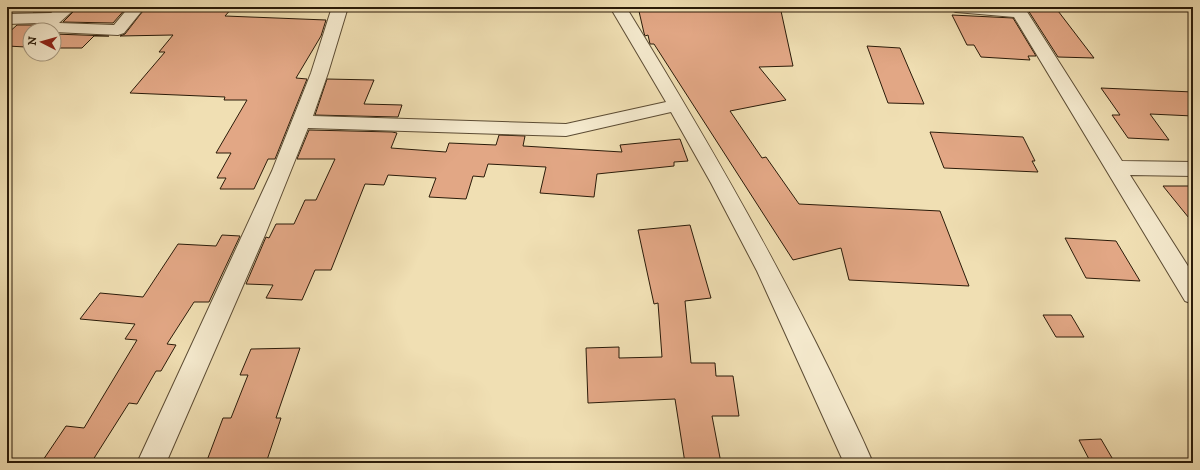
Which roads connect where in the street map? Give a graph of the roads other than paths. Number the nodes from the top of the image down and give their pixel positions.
1 (69, 7) edge
2 (137, 7) edge
3 (340, 7) edge
4 (618, 7) edge
5 (956, 7) edge
6 (1018, 10) edge
7 (56, 18) junction
8 (7, 19) edge
9 (677, 105) junction
10 (301, 122) junction
11 (1115, 168) junction
12 (1193, 169) edge
13 (1193, 294) edge
14 (152, 463) edge
15 (859, 463) edge

1 - 7 street
2 - 7 street
3 - 10 street
4 - 9 street
5 - 6 street
6 - 11 street
7 - 8 street
9 - 10 street
9 - 15 street
10 - 14 street
11 - 12 street
11 - 13 street

